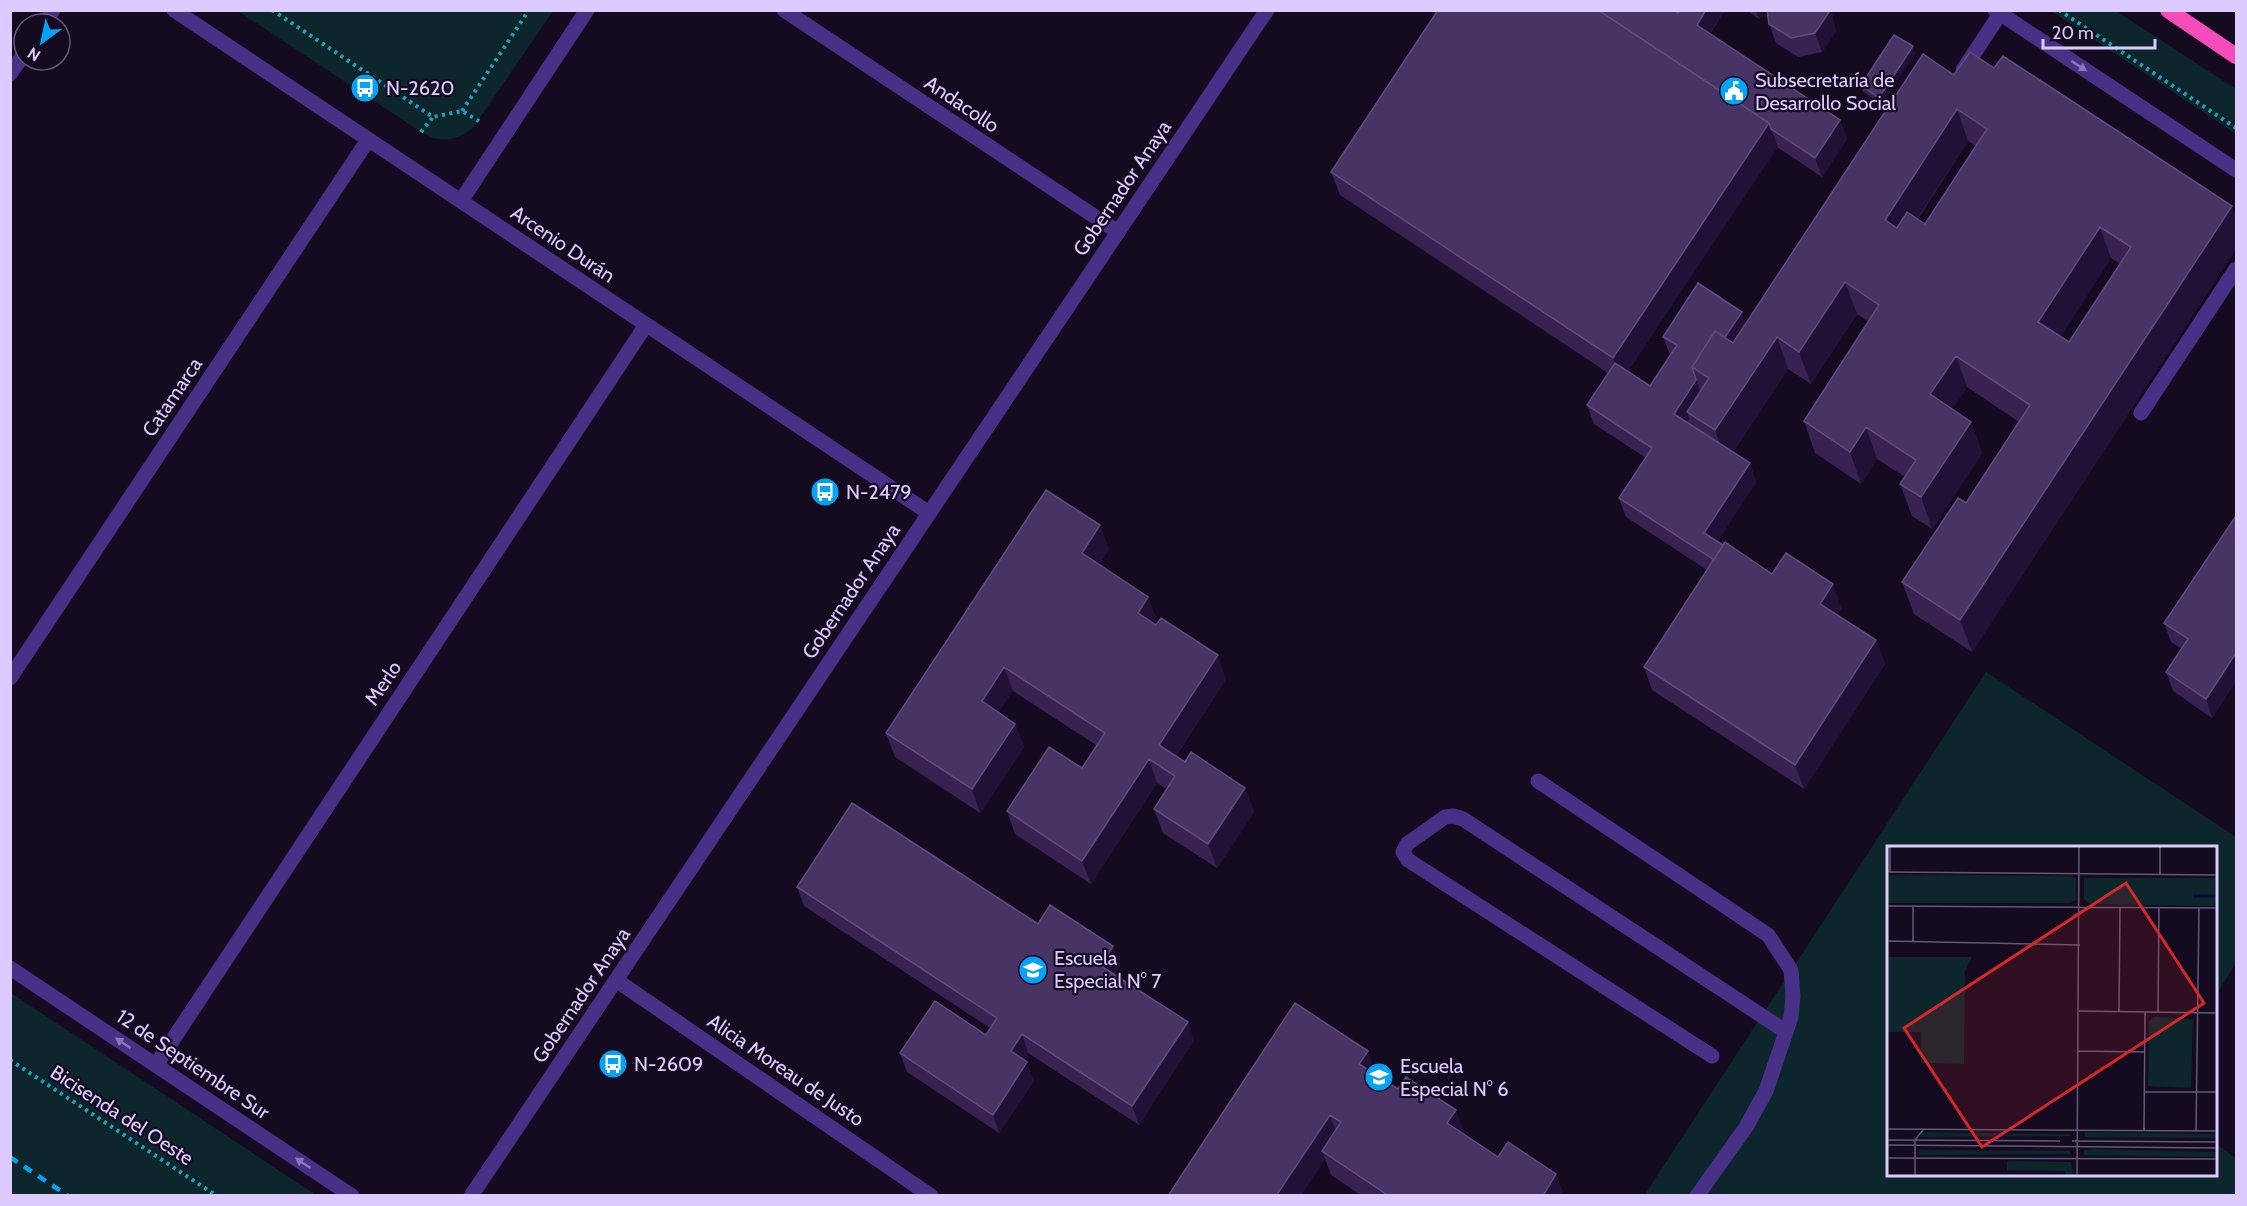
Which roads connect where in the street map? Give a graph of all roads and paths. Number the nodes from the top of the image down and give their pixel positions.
1 (174, 10) edge
2 (272, 10) edge
3 (529, 10) edge
4 (587, 10) edge
5 (784, 10) edge
6 (1267, 10) edge
7 (2059, 10) edge
8 (2168, 10) edge
9 (1997, 12) edge
10 (2236, 56) edge
11 (1953, 85) edge
12 (462, 111) junction
13 (433, 117) junction
14 (479, 121) dead end
15 (2236, 128) edge
16 (421, 132) dead end
17 (368, 140) junction
18 (2236, 170) edge
19 (461, 201) junction
20 (1118, 232) junction
21 (2236, 269) edge
22 (646, 325) junction
23 (2141, 413) dead end
24 (929, 513) junction
25 (10, 678) edge
26 (1538, 781) dead end
27 (10, 968) edge
28 (616, 980) junction
29 (1785, 1031) junction
30 (1712, 1056) dead end
31 (10, 1060) edge
32 (156, 1065) junction
33 (217, 1196) edge
34 (352, 1196) edge
35 (471, 1196) edge
36 (931, 1196) edge
37 (1696, 1196) edge

1 - 17 street, Arcenio Durán
2 - 13 path
3 - 12 path
4 - 19 street
5 - 20 street, Andacollo
6 - 20 street, Gobernador Anaya
7 - 15 path
8 - 10 highway
9 - 11 street
9 -> 18 street
12 - 13 path
12 - 14 path
13 - 16 path
17 - 19 street, Arcenio Durán
17 - 25 street, Catamarca
19 - 22 street, Arcenio Durán
20 - 24 street, Gobernador Anaya
21 - 23 street
22 - 24 street, Arcenio Durán
22 - 32 street, Merlo
24 - 28 street, Gobernador Anaya
26 - 29 street
32 -> 27 street, 12 de Septiembre Sur
28 - 35 street, Gobernador Anaya
28 - 36 street, Alicia Moreau de Justo
29 - 30 street
29 - 37 street
31 - 33 path, Bicisenda del Oeste
34 -> 32 street, 12 de Septiembre Sur

